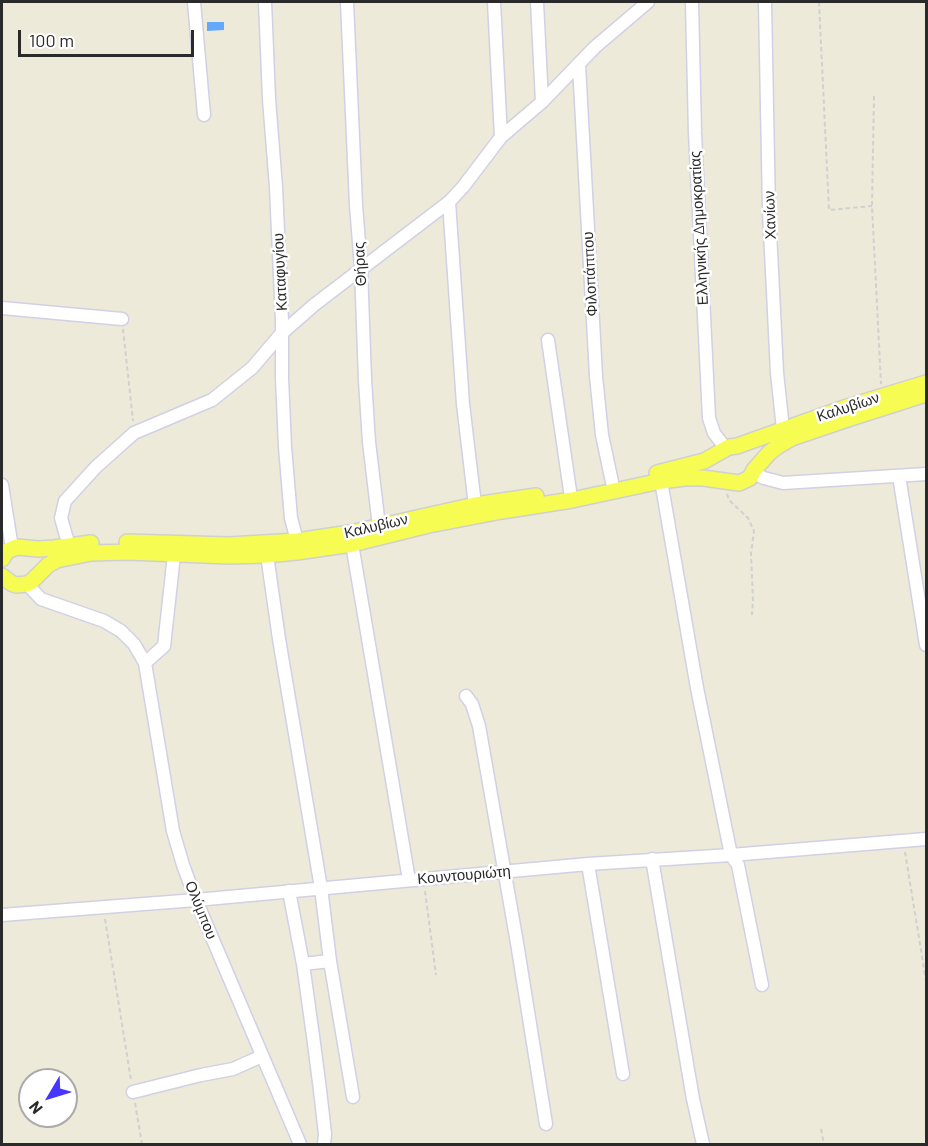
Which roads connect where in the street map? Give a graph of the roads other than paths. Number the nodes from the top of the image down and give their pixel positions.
1 (194, 2) edge
2 (265, 2) edge
3 (347, 2) edge
4 (494, 2) edge
5 (537, 2) edge
6 (648, 2) edge
7 (692, 2) edge
8 (765, 2) edge
9 (579, 65) junction
10 (542, 102) junction
11 (204, 115) dead end
12 (501, 137) junction
13 (449, 202) junction
14 (361, 268) junction
15 (2, 308) edge
16 (122, 318) road end
17 (281, 334) junction
18 (548, 340) dead end
19 (927, 382) edge
20 (927, 394) edge
21 (783, 429) junction
22 (728, 449) junction
23 (754, 472) junction
24 (927, 474) edge
25 (899, 476) junction
26 (661, 481) junction
27 (612, 482) junction
28 (731, 482) junction
29 (2, 485) edge
30 (570, 491) junction
31 (475, 505) junction
32 (379, 526) junction
33 (297, 541) junction
34 (352, 544) junction
35 (69, 546) junction
36 (9, 551) edge
37 (174, 555) junction
38 (267, 555) junction
39 (2, 575) edge
40 (31, 580) junction
41 (927, 645) edge
42 (146, 663) junction
43 (466, 696) dead end
44 (927, 839) edge
45 (731, 855) junction
46 (652, 860) junction
47 (588, 864) junction
48 (504, 871) junction
49 (409, 880) junction
50 (321, 888) junction
51 (290, 891) junction
52 (196, 900) junction
53 (2, 915) edge
54 (330, 961) junction
55 (303, 964) junction
56 (762, 985) dead end
57 (262, 1056) junction
58 (623, 1074) dead end
59 (133, 1092) road end
60 (353, 1097) dead end
61 (546, 1124) dead end
62 (300, 1144) edge
63 (324, 1144) edge
64 (703, 1144) edge

1 - 11 street
2 - 17 street, Καταφυγίου
3 - 14 street, Θήρας
4 - 12 street
5 - 10 street
6 - 9 street
7 - 22 street, Ελληνικής Δημοκρατίας
8 - 21 street, Χανίων
9 - 10 street
9 - 27 street, Φιλοπάππου
10 - 12 street
12 - 13 street
13 - 14 street
13 - 31 street
14 - 17 street
14 - 32 street, Θήρας
15 - 16 street
17 - 33 street, Καταφυγίου
17 - 35 street
18 - 30 street
19 - 21 main road, Καλυβίων
20 - 23 main road, Καλυβίων
21 - 22 main road, Καλυβίων
22 - 23 main road
22 - 27 main road, Καλυβίων
22 - 28 main road
23 - 25 street
23 - 28 main road, Καλυβίων
24 - 25 street
25 - 41 street
26 - 28 main road, Καλυβίων
26 - 34 main road, Καλυβίων
26 - 45 street
27 - 30 main road, Καλυβίων
29 - 36 street
30 - 31 main road, Καλυβίων
31 - 32 main road, Καλυβίων
32 - 33 main road, Καλυβίων
33 - 35 main road, Καλυβίων
34 - 38 main road, Καλυβίων
34 - 49 street
35 - 36 main road, Καλυβίων
36 - 40 main road
37 - 38 main road, Καλυβίων
37 - 40 main road, Καλυβίων
37 - 42 street
38 - 50 street
39 - 40 main road
40 - 42 street
42 - 52 street, Ολύμπου
43 - 48 street
44 - 45 street, Κουντουριώτη
45 - 46 street, Κουντουριώτη
45 - 56 street
46 - 47 street, Κουντουριώτη
46 - 64 street
47 - 48 street, Κουντουριώτη
47 - 58 street
48 - 49 street, Κουντουριώτη
48 - 61 street
49 - 50 street, Κουντουριώτη
50 - 51 street, Κουντουριώτη
50 - 54 street
51 - 52 street, Κουντουριώτη
51 - 55 street
52 - 53 street, Κουντουριώτη
52 - 57 street, Ολύμπου
54 - 55 street
54 - 60 street
55 - 63 street
57 - 59 street
57 - 62 street, Ολύμπου

